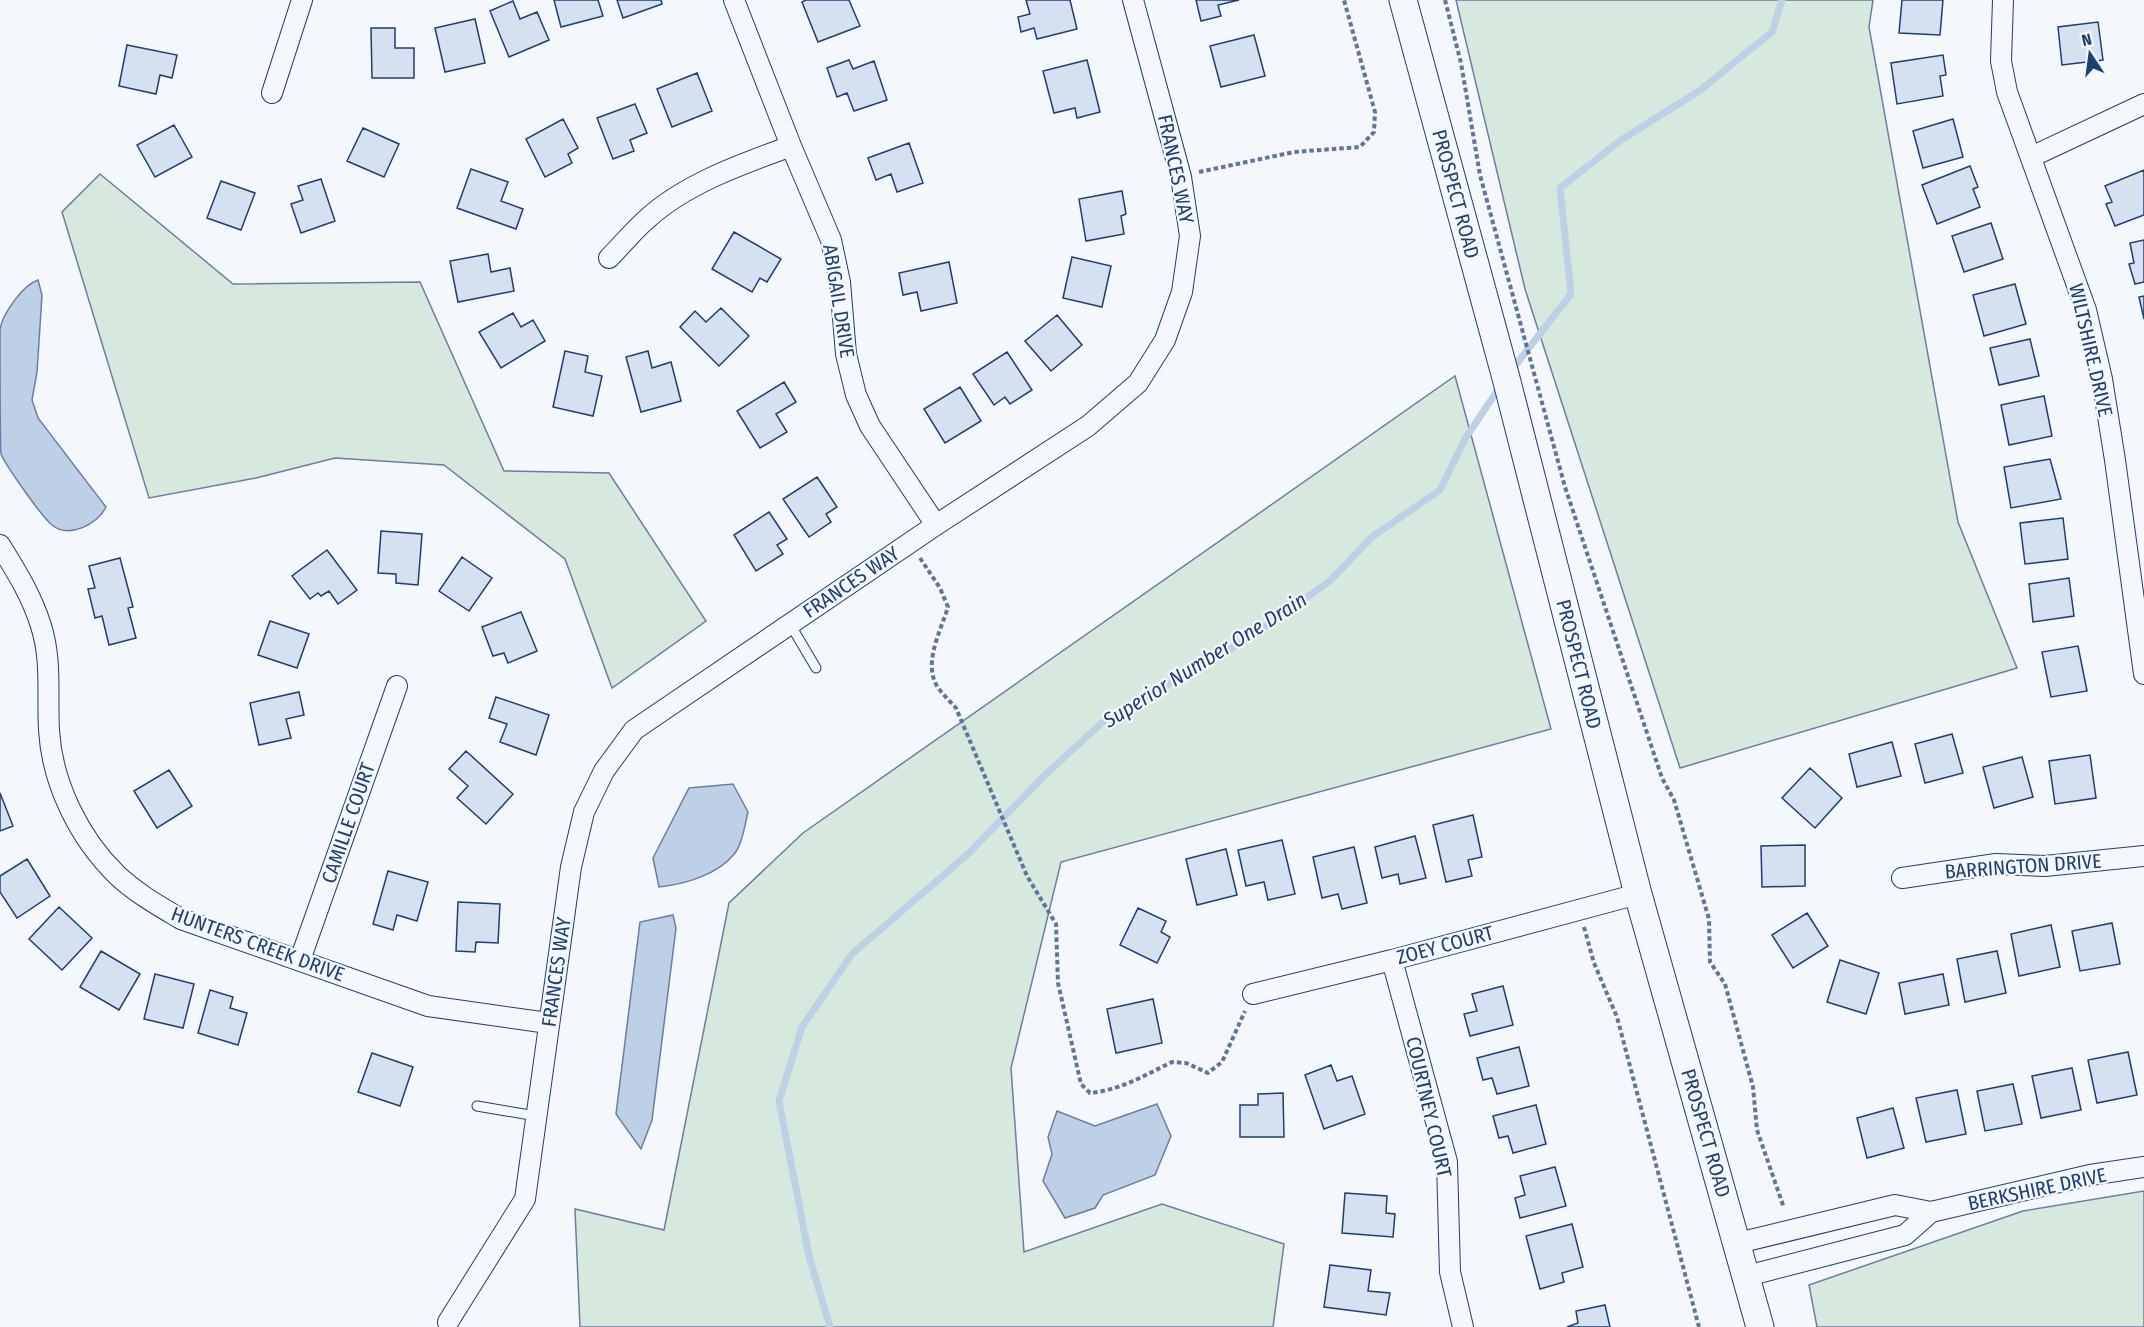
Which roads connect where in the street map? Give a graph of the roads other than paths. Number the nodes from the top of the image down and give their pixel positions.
1 (302, 0) edge
2 (734, 0) edge
3 (1133, 0) edge
4 (1403, 0) edge
5 (2003, 0) edge
6 (272, 93) dead end
7 (2144, 104) edge
8 (791, 146) junction
9 (2031, 157) junction
10 (609, 258) dead end
11 (936, 525) junction
12 (0, 545) edge
13 (790, 624) junction
14 (816, 668) dead end
15 (2144, 674) edge
16 (397, 686) dead end
17 (2144, 856) edge
18 (1902, 878) dead end
19 (1638, 894) junction
20 (300, 960) junction
21 (1392, 960) junction
22 (1253, 994) road end
23 (548, 1023) junction
24 (477, 1106) dead end
25 (536, 1116) junction
26 (2144, 1167) edge
27 (1931, 1212) junction
28 (1738, 1243) junction
29 (1747, 1276) junction
30 (448, 1322) dead end
31 (1463, 1327) edge
32 (1761, 1327) edge

1 - 6 street
2 - 8 street, ABIGAIL DRIVE
3 - 11 street, FRANCES WAY
4 - 19 main road, PROSPECT ROAD
5 - 9 street, WILTSHIRE DRIVE
7 - 9 street
8 - 10 street
8 - 11 street, ABIGAIL DRIVE
9 - 15 street, WILTSHIRE DRIVE
11 - 13 street, FRANCES WAY
12 - 20 street, HUNTERS CREEK DRIVE
13 - 14 lane
13 - 23 street, FRANCES WAY
16 - 20 street, CAMILLE COURT
17 - 18 street, BARRINGTON DRIVE
19 - 21 street, ZOEY COURT
19 - 28 main road, PROSPECT ROAD
20 - 23 street, HUNTERS CREEK DRIVE
21 - 22 street, ZOEY COURT
21 - 31 street, COURTNEY COURT
23 - 25 street, FRANCES WAY
24 - 25 lane
25 - 30 street, FRANCES WAY
26 - 27 street, BERKSHIRE DRIVE
27 - 28 street, BERKSHIRE DRIVE
27 - 29 street, BERKSHIRE DRIVE
28 - 29 main road, PROSPECT ROAD
29 - 32 main road, PROSPECT ROAD

